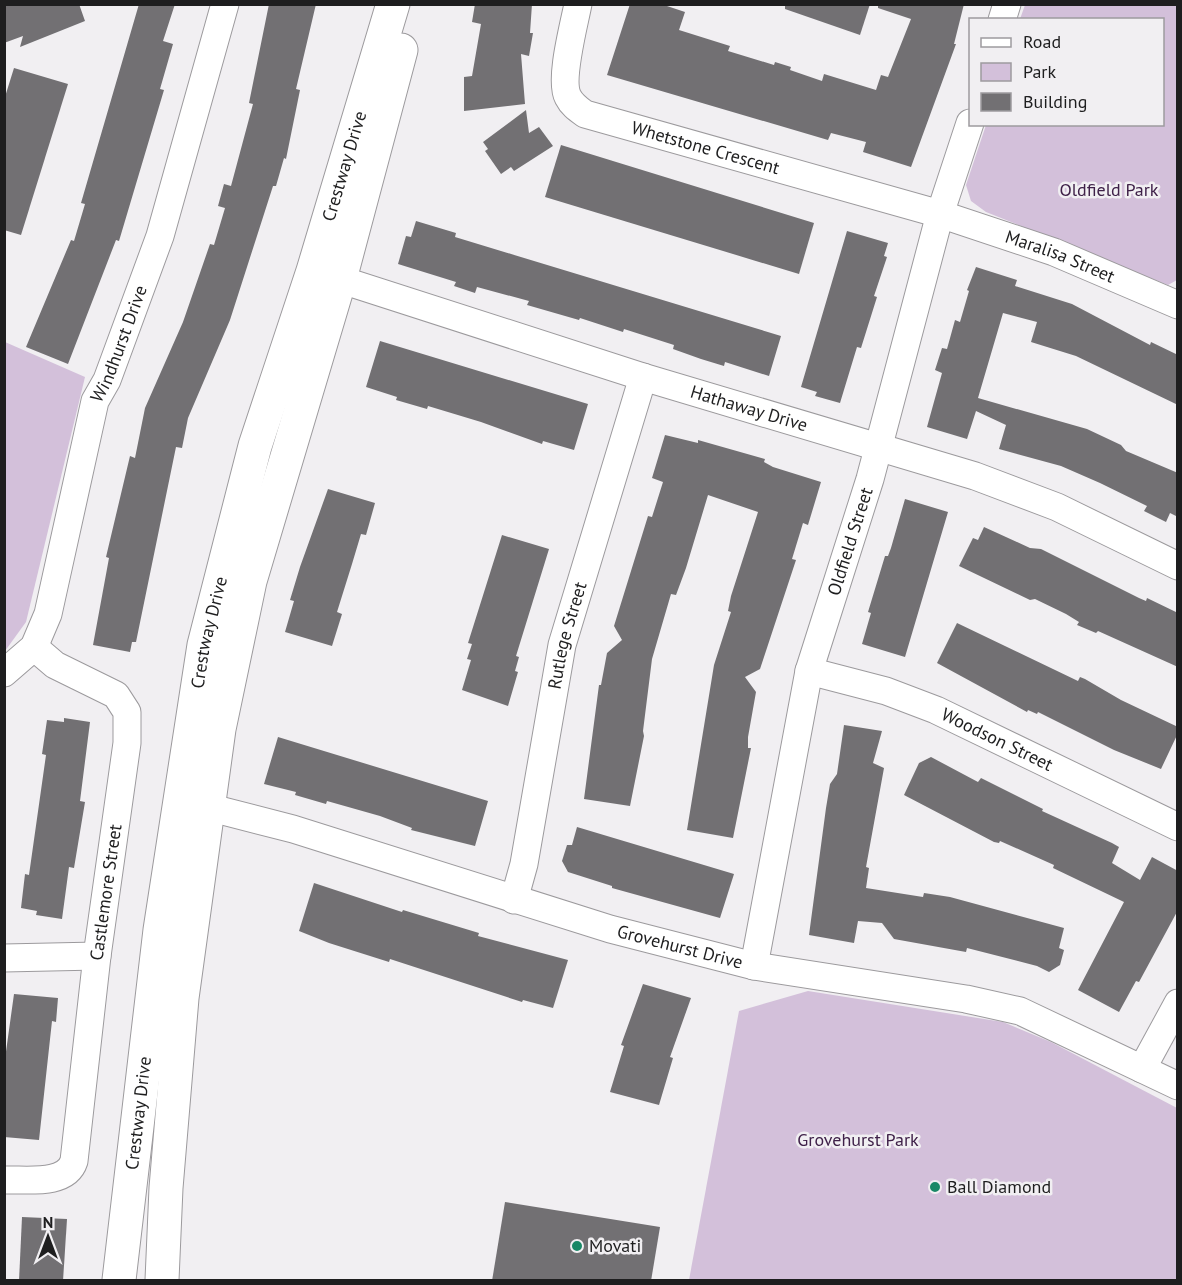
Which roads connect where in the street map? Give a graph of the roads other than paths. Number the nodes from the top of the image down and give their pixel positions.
1 (225, 4) edge
2 (393, 4) edge
3 (412, 4) edge
4 (578, 4) edge
5 (969, 126) edge
6 (940, 214) junction
7 (327, 275) junction
8 (1178, 305) edge
9 (643, 377) junction
10 (877, 445) junction
11 (1178, 566) edge
12 (34, 647) junction
13 (809, 671) junction
14 (4, 674) edge
15 (194, 804) junction
16 (1178, 827) edge
17 (514, 900) junction
18 (97, 956) junction
19 (4, 958) edge
20 (754, 966) junction
21 (1178, 1003) edge
22 (1142, 1069) junction
23 (1178, 1086) edge
24 (4, 1180) edge
25 (119, 1281) edge
26 (162, 1281) edge

1 - 12 street, Windhurst Drive
2 - 7 street, Crestway Drive
3 - 7 street, Crestway Drive
4 - 6 street, Whetstone Crescent
5 - 6 street, Oldfield Street
6 - 8 street, Maralisa Street
6 - 10 street, Oldfield Street
7 - 9 street, Hathaway Drive
7 - 15 street, Crestway Drive
9 - 10 street, Hathaway Drive
9 - 17 street, Rutlege Street
10 - 11 street, Hathaway Drive
10 - 13 street, Oldfield Street
12 - 14 street, Windhurst Drive
12 - 18 street, Castlemore Street
13 - 16 street, Woodson Street
13 - 20 street, Oldfield Street
15 - 17 street, Grovehurst Drive
15 - 25 street, Crestway Drive
15 - 26 street, Crestway Drive
17 - 20 street, Grovehurst Drive
18 - 19 street
18 - 24 street, Castlemore Street
20 - 22 street, Grovehurst Drive
21 - 22 street
22 - 23 street, Grovehurst Drive

